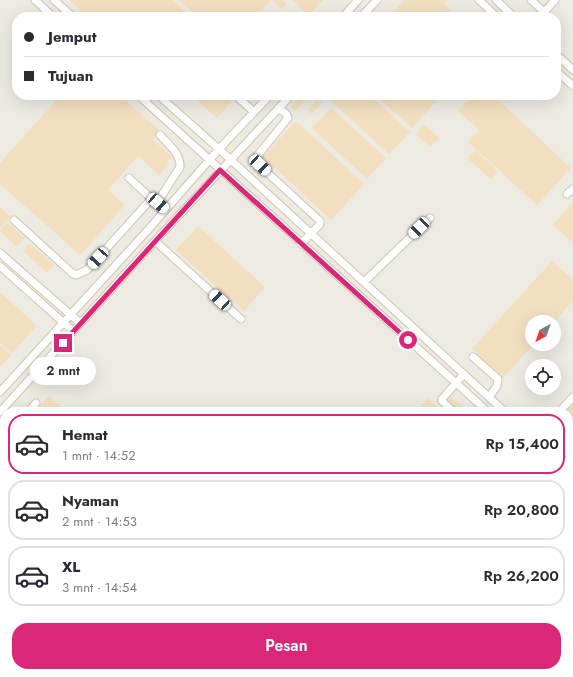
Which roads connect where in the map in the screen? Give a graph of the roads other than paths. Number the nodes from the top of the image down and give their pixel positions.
1 (34, 0) edge
2 (54, 0) edge
3 (358, 0) edge
4 (377, 0) edge
5 (479, 0) edge
6 (496, 0) edge
7 (531, 0) edge
8 (555, 0) edge
9 (47, 12) edge
10 (67, 12) edge
11 (347, 12) edge
12 (366, 12) edge
13 (492, 12) edge
14 (509, 12) edge
15 (540, 12) edge
16 (544, 12) edge
17 (561, 59) edge
18 (573, 70) edge
19 (561, 75) edge
20 (573, 86) edge
21 (143, 100) edge
22 (164, 100) edge
23 (241, 100) edge
24 (265, 100) edge
25 (286, 100) edge
26 (278, 109) junction
27 (254, 112) junction
28 (160, 135) dead end
29 (219, 149) junction
30 (230, 159) junction
31 (210, 161) junction
32 (220, 170) junction
33 (129, 178) dead end
34 (573, 189) edge
35 (567, 194) dead end
36 (155, 201) junction
37 (165, 210) junction
38 (430, 218) dead end
39 (14, 220) dead end
40 (311, 233) junction
41 (155, 241) junction
42 (301, 244) junction
43 (0, 253) edge
44 (0, 266) edge
45 (364, 282) junction
46 (393, 309) junction
47 (71, 313) junction
48 (241, 319) dead end
49 (384, 319) junction
50 (63, 321) junction
51 (80, 323) junction
52 (73, 331) junction
53 (472, 357) dead end
54 (464, 374) junction
55 (455, 383) junction
56 (0, 392) edge
57 (489, 397) junction
58 (573, 397) edge
59 (36, 403) dead end
60 (5, 407) edge
61 (32, 407) edge
62 (449, 407) edge
63 (477, 407) edge
64 (500, 407) edge
65 (564, 407) edge

1 - 9 street
2 - 10 street
3 - 11 street
4 - 12 street
5 - 13 street
6 - 14 street
7 - 15 street
8 - 16 street
17 - 18 street
19 - 20 street
21 - 31 street
22 - 29 street
23 - 27 street
24 - 27 street
25 - 26 street
26 - 30 street
26 - 40 street
27 - 29 street
28 - 36 street
29 - 30 street
29 - 31 street
30 - 32 street
30 - 40 street
31 - 32 street
31 - 37 street
32 - 41 street
32 - 42 street
33 - 36 street
34 - 35 street
36 - 37 street
36 - 39 street
37 - 47 street
38 - 45 street
40 - 42 street
40 - 45 street
41 - 48 street
41 - 51 street
42 - 49 street
43 - 47 street
44 - 50 street
45 - 46 street
46 - 49 street
46 - 54 street
47 - 50 street
47 - 51 street
49 - 55 street
50 - 52 street
50 - 56 street
51 - 52 street
52 - 60 street
53 - 57 street
54 - 55 street
54 - 57 street
55 - 62 street
55 - 63 street
57 - 64 street
58 - 65 street
59 - 61 street

